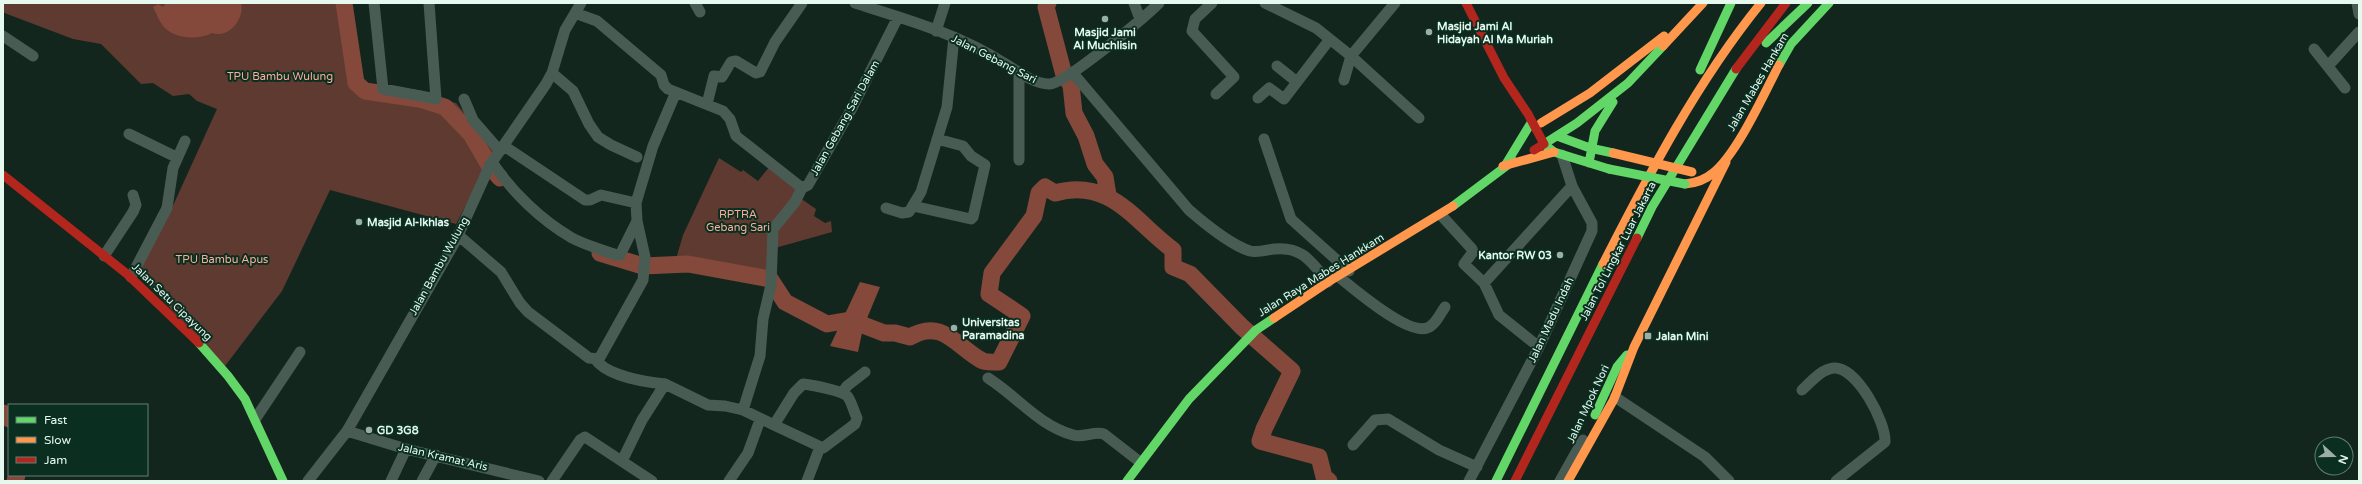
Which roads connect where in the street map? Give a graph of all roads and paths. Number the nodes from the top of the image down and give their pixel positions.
1 (374, 3) edge
2 (429, 3) edge
3 (802, 3) edge
4 (855, 3) edge
5 (945, 3) edge
6 (1134, 3) edge
7 (1159, 3) edge
8 (1212, 3) edge
9 (1265, 3) edge
10 (1395, 3) edge
11 (1466, 3) edge
12 (1703, 3) edge
13 (1731, 3) edge
14 (1760, 3) edge
15 (1786, 3) edge
16 (1808, 3) edge
17 (1829, 3) edge
18 (2357, 3) edge
19 (578, 8) edge
20 (2359, 14) edge
21 (1690, 16) junction
22 (898, 17) junction
23 (1140, 19) junction
24 (936, 30) junction
25 (2359, 32) edge
26 (3, 36) edge
27 (954, 37) junction
28 (1330, 39) junction
29 (2314, 49) dead end
30 (33, 56) dead end
31 (1351, 56) junction
32 (1277, 66) dead end
33 (2328, 66) junction
34 (1736, 70) junction
35 (1019, 72) junction
36 (1072, 72) junction
37 (552, 73) junction
38 (1344, 80) dead end
39 (1297, 82) junction
40 (1628, 83) junction
41 (2345, 88) dead end
42 (676, 92) junction
43 (1216, 94) dead end
44 (1693, 97) junction
45 (1258, 98) dead end
46 (464, 100) dead end
47 (707, 104) junction
48 (1419, 118) dead end
49 (1536, 123) junction
50 (129, 134) dead end
51 (1557, 136) junction
52 (937, 139) junction
53 (1264, 139) dead end
54 (185, 141) dead end
55 (1544, 144) junction
56 (1590, 148) junction
57 (502, 149) junction
58 (1558, 154) junction
59 (176, 157) junction
60 (637, 157) dead end
61 (1728, 158) junction
62 (1019, 160) dead end
63 (1589, 163) junction
64 (1505, 165) junction
65 (489, 167) junction
66 (3, 175) edge
67 (1701, 182) junction
68 (1572, 186) junction
69 (802, 188) junction
70 (134, 195) dead end
71 (636, 203) junction
72 (913, 206) junction
73 (886, 208) dead end
74 (1441, 215) junction
75 (637, 221) junction
76 (1696, 224) junction
77 (458, 235) junction
78 (104, 256) junction
79 (1349, 271) junction
80 (131, 277) junction
81 (1338, 277) junction
82 (1328, 282) junction
83 (1484, 283) junction
84 (1445, 307) dead end
85 (1539, 347) junction
86 (1634, 347) junction
87 (300, 352) dead end
88 (595, 359) junction
89 (864, 372) dead end
90 (988, 378) dead end
91 (665, 384) junction
92 (1802, 390) dead end
93 (842, 393) junction
94 (1615, 397) junction
95 (1600, 403) junction
96 (1609, 408) junction
97 (743, 410) junction
98 (256, 418) junction
99 (760, 420) junction
100 (774, 425) junction
101 (347, 431) junction
102 (1583, 440) junction
103 (1353, 445) dead end
104 (820, 447) junction
105 (406, 449) junction
106 (436, 455) junction
107 (622, 461) junction
108 (1140, 462) junction
109 (1477, 467) junction
110 (1570, 478) edge
111 (312, 480) edge
112 (283, 481) edge
113 (391, 481) edge
114 (422, 481) edge
115 (539, 481) edge
116 (552, 481) edge
117 (652, 481) edge
118 (729, 481) edge
119 (807, 481) edge
120 (1127, 481) edge
121 (1469, 481) edge
122 (1496, 481) edge
123 (1515, 481) edge
124 (1560, 481) edge
125 (1729, 481) edge
126 (1836, 481) edge

1 - 2 street
3 - 47 street
4 - 22 street, Jalan Gebang Sari
5 - 24 street
6 - 23 street
7 - 23 street, Jalan Gebang Sari
8 - 43 street
9 - 28 street
10 - 31 street
11 - 49 main road
12 - 21 main road
13 - 44 main road
14 - 44 main road, Jalan Tol Lingkar Luar Jakarta
15 - 34 main road, Jalan Tol Lingkar Luar Jakarta
16 - 34 main road
17 - 61 main road, Jalan Mabes Hankam
18 - 20 street
19 - 37 street, Jalan Bambu Wulung
19 - 42 street
21 - 40 main road
21 - 49 main road
22 - 24 street, Jalan Gebang Sari
22 - 69 street, Jalan Gebang Sari Dalam
23 - 36 street, Jalan Gebang Sari
24 - 27 street, Jalan Gebang Sari
25 - 33 street
26 - 30 street
27 - 35 street, Jalan Gebang Sari
27 - 52 street
28 - 31 street
28 - 39 street
29 - 33 street
31 - 38 street
31 - 48 street
32 - 39 street
33 - 41 street
34 - 123 main road, Jalan Tol Lingkar Luar Jakarta
35 - 36 street, Jalan Gebang Sari
35 - 62 street
36 - 82 street
37 - 57 street, Jalan Bambu Wulung
37 - 60 street
39 - 45 street
40 - 51 main road
40 - 56 main road
42 - 47 street
42 - 71 street
44 - 122 main road, Jalan Tol Lingkar Luar Jakarta
46 - 57 street
47 - 69 street
49 - 51 main road
49 - 55 main road
49 - 64 main road
50 - 59 street
51 - 55 main road
51 - 56 main road
52 - 72 street
52 - 72 street
53 - 79 street
54 - 59 street
55 - 58 main road
55 - 64 main road, Jalan Raya Mabes Hankkam
56 - 63 main road
56 - 67 main road, bridge
57 - 65 street, Jalan Bambu Wulung
57 - 71 street
58 - 63 main road
58 - 64 main road
58 - 68 street, Jalan Madu Indah
59 - 80 street
61 - 67 main road, Jalan Mabes Hankam
61 - 76 main road, Jalan Mabes Hankam
63 - 67 main road, bridge
64 - 74 main road, Jalan Raya Mabes Hankkam
65 - 75 street
65 - 77 street, Jalan Bambu Wulung
66 - 78 main road, Jalan Setu Cipayung
67 - 76 main road
68 - 83 street
68 - 85 street, Jalan Madu Indah
69 - 97 street, Jalan Gebang Sari Dalam
70 - 78 street
71 - 75 street
72 - 73 street
74 - 79 main road, Jalan Raya Mabes Hankkam
74 - 83 street
75 - 88 street
76 - 86 main road, Jalan Mpok Nori
77 - 88 street
77 - 101 street, Jalan Bambu Wulung
78 - 80 main road, Jalan Setu Cipayung
79 - 81 main road, Jalan Raya Mabes Hankkam
80 - 98 main road, Jalan Setu Cipayung
81 - 82 main road, Jalan Raya Mabes Hankkam
81 - 84 street
82 - 108 main road, Jalan Raya Mabes Hankkam
83 - 85 street
85 - 109 street, Jalan Madu Indah
86 - 94 main road, Jalan Mpok Nori
86 - 95 main road, Jalan Mpok Nori
87 - 98 street
88 - 91 street
89 - 93 street
90 - 108 street
91 - 97 street
91 - 107 street
92 - 126 street
93 - 100 street
93 - 104 street
94 - 96 main road, Jalan Mpok Nori
94 - 125 street
95 - 96 main road
95 - 102 main road, Jalan Mpok Nori
96 - 110 main road, Jalan Mpok Nori
97 - 99 street
98 - 112 main road, Jalan Setu Cipayung
99 - 100 street
99 - 118 street
100 - 104 street
101 - 105 street, Jalan Kramat Aris
101 - 111 street, Jalan Bambu Wulung
102 - 110 main road, Jalan Mpok Nori
102 - 124 street
103 - 109 street
104 - 119 street
105 - 106 street, Jalan Kramat Aris
105 - 113 street
106 - 114 street
106 - 115 street, Jalan Kramat Aris
107 - 116 street
107 - 117 street
108 - 120 main road, Jalan Raya Mabes Hankkam
109 - 121 street, Jalan Madu Indah

